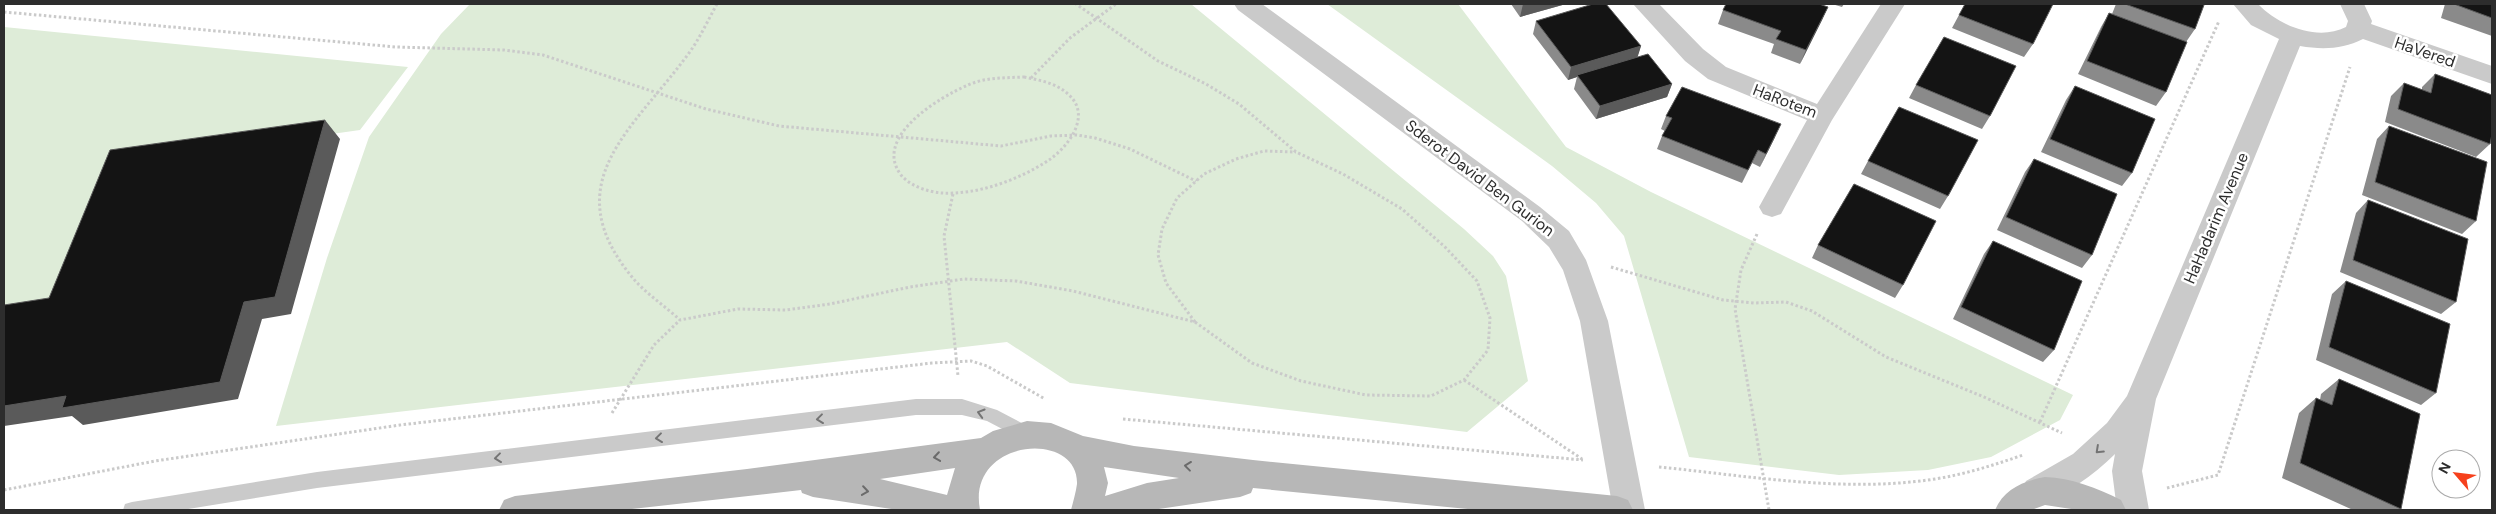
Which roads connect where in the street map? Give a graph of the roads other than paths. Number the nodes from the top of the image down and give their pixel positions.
1 (1246, 4) edge
2 (1645, 4) edge
3 (1893, 4) edge
4 (2245, 4) edge
5 (2352, 4) edge
6 (2360, 29) junction
7 (2292, 36) junction
8 (2492, 75) edge
9 (1822, 116) junction
10 (1772, 207) road end
11 (2141, 399) junction
12 (1025, 434) junction
13 (1074, 448) junction
14 (985, 451) junction
15 (1288, 477) junction
16 (747, 483) junction
17 (2037, 491) junction
18 (1624, 503) edge
19 (2125, 506) edge
20 (132, 510) edge
21 (515, 510) edge
22 (950, 510) edge
23 (964, 510) edge
24 (1087, 510) edge
25 (1106, 510) edge
26 (2011, 510) edge

1 - 18 street, Sderot David Ben Gurion
2 - 9 street, HaRotem
3 - 9 street, HaRotem
4 - 7 street
5 - 6 street
6 - 7 street
6 - 8 street, HaVered
7 - 11 street, HaHadarim Avenue
9 - 10 street
11 -> 17 street, HaHadarim Avenue
11 - 19 street, HaHadarim Avenue
12 - 13 street
12 - 14 street
12 -> 20 lane
15 -> 13 street
13 - 24 street
14 -> 16 street
14 - 23 street
15 - 18 street
15 - 25 street
16 - 21 street
16 -> 22 street
17 - 19 street
17 - 26 street

